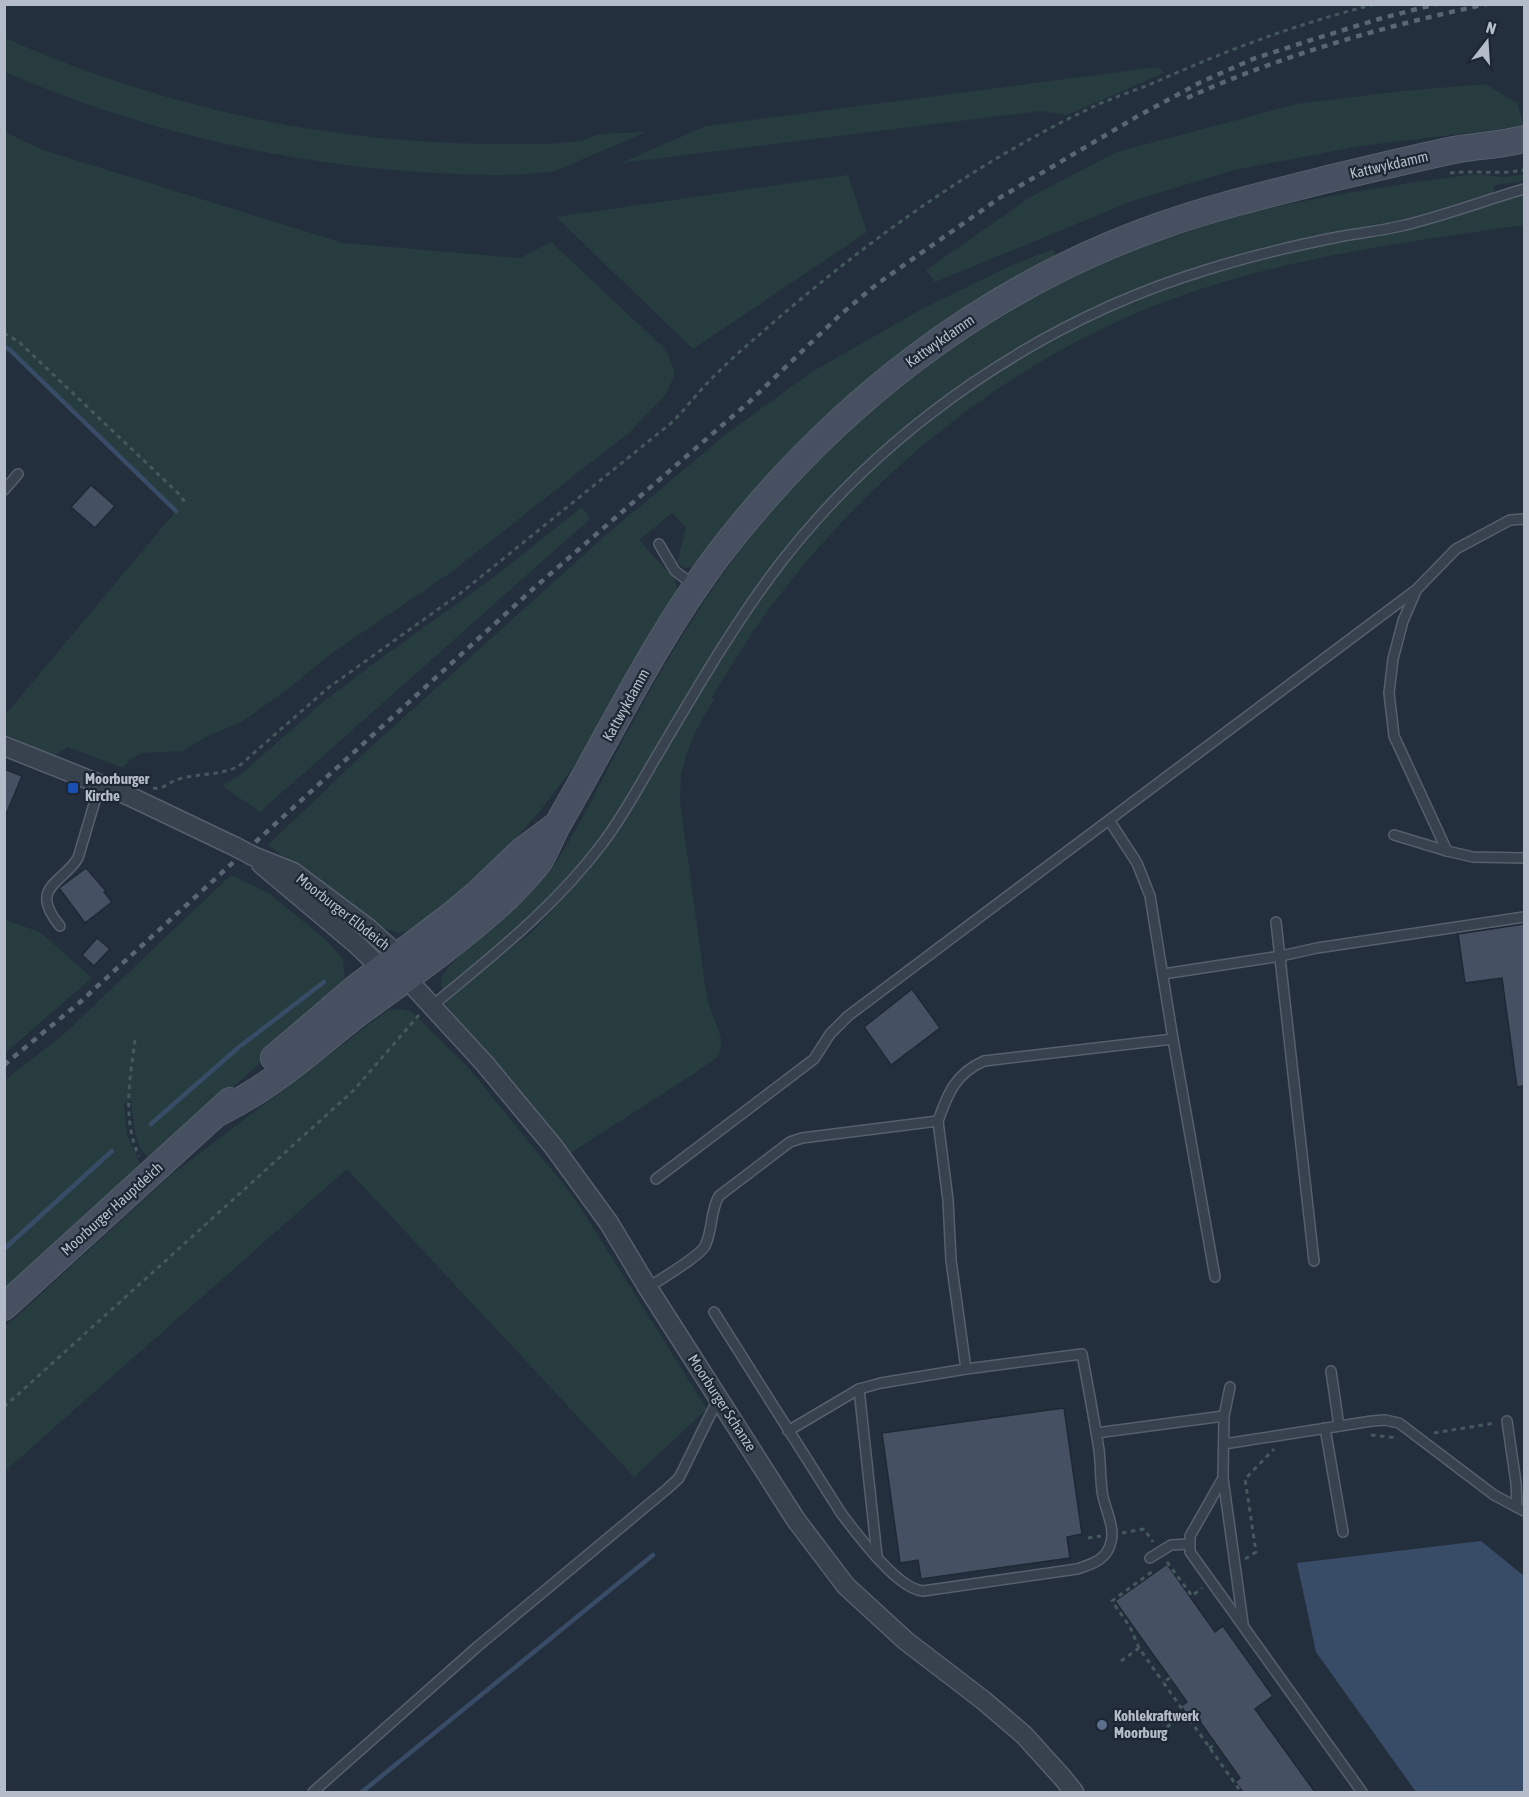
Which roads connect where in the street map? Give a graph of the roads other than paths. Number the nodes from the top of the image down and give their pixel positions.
1 (1524, 139) edge
2 (1524, 189) edge
3 (18, 474) dead end
4 (4, 490) edge
5 (1524, 519) edge
6 (659, 544) dead end
7 (696, 587) junction
8 (1417, 589) junction
9 (4, 746) edge
10 (100, 784) junction
11 (1109, 820) junction
12 (1394, 835) dead end
13 (1446, 851) junction
14 (1524, 858) edge
15 (1524, 918) edge
16 (1276, 922) dead end
17 (60, 926) dead end
18 (1281, 956) junction
19 (396, 968) junction
20 (1162, 974) junction
21 (432, 1006) junction
22 (1173, 1039) junction
23 (938, 1121) junction
24 (656, 1179) dead end
25 (1314, 1261) dead end
26 (1215, 1277) dead end
27 (648, 1288) junction
28 (4, 1307) edge
29 (714, 1312) dead end
30 (966, 1369) junction
31 (1331, 1371) dead end
32 (1230, 1388) dead end
33 (859, 1389) junction
34 (719, 1398) junction
35 (1224, 1416) junction
36 (1507, 1421) road end
37 (1340, 1426) junction
38 (1325, 1428) junction
39 (788, 1431) junction
40 (1096, 1433) junction
41 (1224, 1444) junction
42 (1223, 1478) junction
43 (1521, 1510) edge
44 (1342, 1532) dead end
45 (1189, 1544) junction
46 (877, 1556) junction
47 (1150, 1558) dead end
48 (1243, 1625) junction
49 (313, 1792) edge
50 (1074, 1792) edge
51 (1362, 1792) edge

1 - 7 main road, Kattwykdamm
2 - 21 lane
3 - 4 lane
5 - 8 lane
6 - 7 lane
7 - 19 main road, Kattwykdamm
8 - 11 lane
8 - 13 lane
9 - 10 street, Moorburger Elbdeich
10 - 17 lane
10 - 19 street, Moorburger Elbdeich, bridge
11 - 20 lane
11 - 24 lane
12 - 13 lane
13 - 14 lane
15 - 18 lane
16 - 18 lane
18 - 20 lane
18 - 25 lane
19 - 21 street, Moorburger Schanze
19 - 28 main road, Moorburger Hauptdeich
20 - 22 lane
21 - 27 street, Moorburger Schanze
22 - 23 lane
22 - 26 lane
23 - 27 lane
23 - 30 lane
27 - 34 street, Moorburger Schanze
29 - 39 lane
30 - 33 lane
30 - 40 lane
31 - 37 lane
32 - 35 lane
33 - 39 lane
33 - 46 lane
34 - 49 lane
34 - 50 street, Moorburger Schanze
35 - 40 lane
35 - 41 lane
36 - 43 lane
37 - 38 lane
37 - 43 lane
38 - 41 lane
38 - 44 lane
39 - 46 lane
40 - 46 lane
41 - 42 lane
42 - 45 lane
42 - 48 lane
45 - 47 lane
45 - 48 lane
48 - 51 lane

